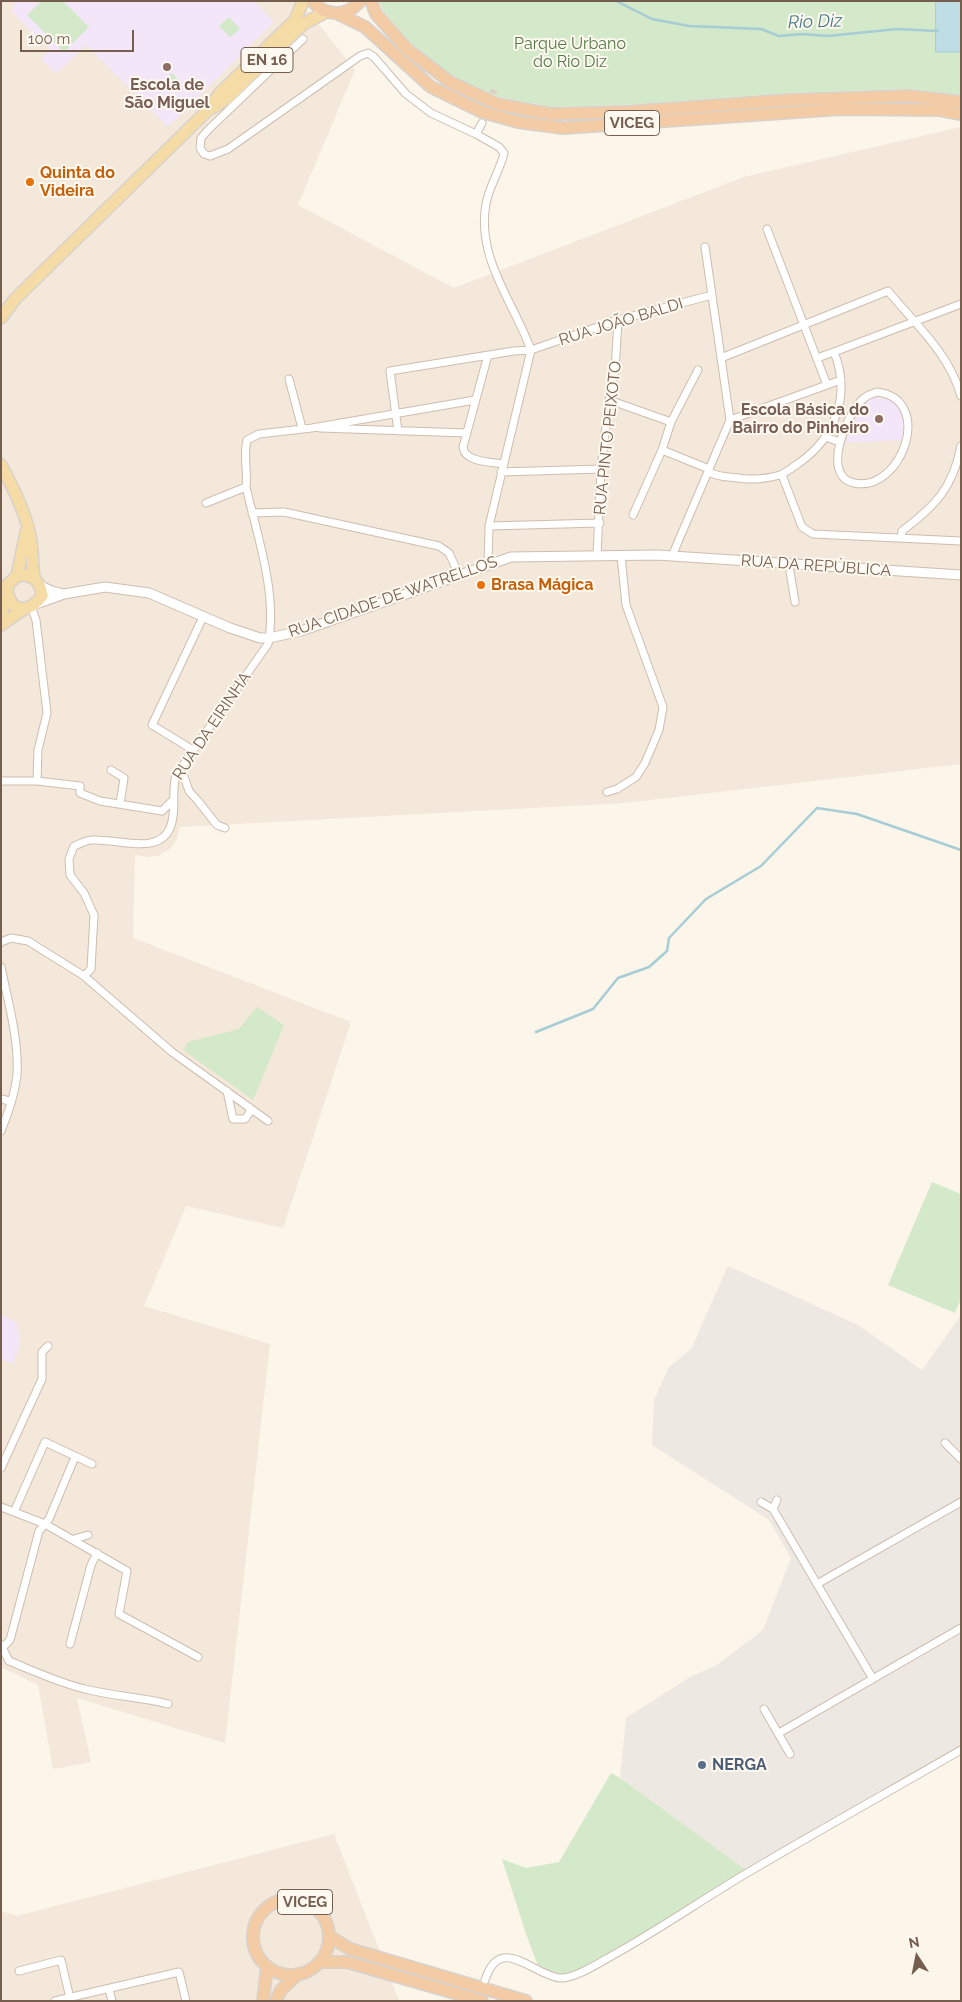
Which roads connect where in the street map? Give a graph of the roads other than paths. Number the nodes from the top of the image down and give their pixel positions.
1 (303, 1) edge
2 (312, 1) edge
3 (360, 1) edge
4 (371, 1) edge
5 (331, 12) junction
6 (303, 39) dead end
7 (961, 102) edge
8 (208, 110) junction
9 (961, 114) edge
10 (200, 119) junction
11 (482, 123) tunnel mouth
12 (209, 128) junction
13 (476, 134) junction
14 (767, 229) dead end
15 (705, 247) dead end
16 (712, 295) junction
17 (961, 304) edge
18 (1, 318) edge
19 (618, 320) junction
20 (914, 322) junction
21 (804, 324) junction
22 (531, 350) junction
23 (834, 352) junction
24 (488, 356) junction
25 (721, 358) junction
26 (817, 358) junction
27 (698, 370) dead end
28 (290, 379) dead end
29 (841, 380) junction
30 (827, 384) junction
31 (961, 396) edge
32 (475, 400) junction
33 (609, 400) junction
34 (840, 407) junction
35 (854, 411) junction
36 (396, 413) junction
37 (730, 420) junction
38 (671, 422) junction
39 (302, 428) junction
40 (312, 428) junction
41 (398, 431) junction
42 (467, 432) junction
43 (825, 437) junction
44 (840, 442) junction
45 (961, 446) edge
46 (662, 450) junction
47 (503, 464) junction
48 (1, 465) edge
49 (602, 469) junction
50 (708, 471) junction
51 (501, 472) junction
52 (782, 475) junction
53 (246, 487) junction
54 (206, 503) dead end
55 (252, 513) junction
56 (633, 516) dead end
57 (600, 523) junction
58 (489, 526) junction
59 (27, 528) junction
60 (901, 538) junction
61 (961, 541) edge
62 (598, 556) junction
63 (621, 556) junction
64 (672, 556) junction
65 (488, 564) junction
66 (789, 565) junction
67 (459, 575) junction
68 (961, 575) edge
69 (17, 576) junction
70 (37, 581) junction
71 (64, 594) junction
72 (7, 597) junction
73 (795, 602) dead end
74 (30, 606) junction
75 (1, 614) edge
76 (203, 616) junction
77 (1, 624) edge
78 (264, 638) junction
79 (193, 750) junction
80 (181, 768) junction
81 (111, 770) dead end
82 (1, 781) edge
83 (37, 781) junction
84 (607, 792) dead end
85 (173, 800) junction
86 (120, 804) junction
87 (225, 828) dead end
88 (1, 942) edge
89 (1, 967) edge
90 (84, 976) junction
91 (227, 1091) junction
92 (1, 1100) edge
93 (10, 1101) junction
94 (249, 1107) junction
95 (268, 1121) dead end
96 (1, 1131) edge
97 (48, 1346) dead end
98 (946, 1443) dead end
99 (75, 1457) junction
100 (961, 1460) edge
101 (92, 1464) dead end
102 (1, 1468) edge
103 (777, 1500) dead end
104 (761, 1502) dead end
105 (961, 1502) edge
106 (1, 1507) edge
107 (773, 1509) junction
108 (14, 1512) junction
109 (45, 1524) junction
110 (88, 1535) dead end
111 (74, 1539) junction
112 (98, 1553) junction
113 (817, 1584) junction
114 (961, 1628) edge
115 (70, 1644) dead end
116 (2, 1646) edge
117 (198, 1657) dead end
118 (873, 1679) junction
119 (168, 1704) dead end
120 (764, 1709) dead end
121 (779, 1733) junction
122 (961, 1750) edge
123 (790, 1754) dead end
124 (329, 1936) junction
125 (319, 1962) junction
126 (267, 1967) junction
127 (19, 1971) dead end
128 (298, 1974) junction
129 (485, 1980) dead end
130 (109, 1989) junction
131 (70, 1998) junction
132 (55, 2001) edge
133 (112, 2001) edge
134 (186, 2001) edge
135 (262, 2001) edge
136 (276, 2001) edge
137 (482, 2001) edge
138 (526, 2001) edge

1 - 8 main road, EN 16
2 - 5 highway
3 - 5 highway, EN 16
4 - 7 highway, VICEG
5 - 8 main road, EN 16
5 - 9 highway, VICEG
6 - 12 street
8 - 10 main road, EN 16
10 - 12 street
10 - 18 main road, EN 16
11 - 13 street
12 - 13 street
13 - 22 street
14 - 21 street
15 - 16 street
16 - 19 street, RUA JOÃO BALDI
16 - 25 street
17 - 20 street
19 - 22 street, RUA JOÃO BALDI
19 - 33 street, RUA PINTO PEIXOTO
20 - 21 street
20 - 23 street
20 - 31 street
21 - 25 street
21 - 26 street
22 - 24 street, RUA JOÃO BALDI
22 - 47 street
23 - 26 street
23 - 29 street
24 - 32 street
24 - 36 street, RUA JOÃO BALDI
25 - 37 street
26 - 30 street
27 - 38 street
28 - 39 street
29 - 30 street
29 - 34 street
30 - 37 street
32 - 36 street
32 - 42 street
33 - 38 street
33 - 49 street, RUA PINTO PEIXOTO
34 - 35 street
34 - 43 street
35 - 44 street
35 - 44 street
36 - 40 street
36 - 41 street
37 - 50 street
38 - 46 street
39 - 40 street
39 - 53 street
40 - 41 street
41 - 42 street
42 - 47 street
43 - 44 street
43 - 52 street
45 - 60 street
46 - 50 street
46 - 56 street
47 - 51 street
48 - 59 main road
49 - 51 street
49 - 57 street, RUA PINTO PEIXOTO
50 - 52 street
50 - 64 street
51 - 58 street
52 - 60 street
53 - 54 street
53 - 55 street
55 - 67 street
55 - 78 street
57 - 58 street
57 - 62 street, RUA PINTO PEIXOTO
58 - 65 street
59 - 69 main road
59 - 70 main road
60 - 61 street
62 - 63 street, RUA CIDADE DE WATRELLOS
62 - 65 street, RUA CIDADE DE WATRELLOS
63 - 64 street, RUA CIDADE DE WATRELLOS
63 - 84 street
64 - 66 street, RUA DA REPÚBLICA
65 - 67 street, RUA CIDADE DE WATRELLOS
66 - 68 street, RUA DA REPÚBLICA
66 - 73 street
67 - 78 street, RUA CIDADE DE WATRELLOS
69 - 70 main road
69 - 72 main road
70 - 71 street
70 - 74 main road
71 - 74 street
71 - 76 street
72 - 74 main road
72 - 75 main road
74 - 77 main road
74 - 83 street
76 - 78 street
76 - 79 street
78 - 79 street, RUA DA EIRINHA
79 - 80 street, RUA DA EIRINHA
80 - 85 street, RUA DA EIRINHA
80 - 87 street
81 - 86 street
82 - 83 street
83 - 86 street
85 - 86 street
85 - 90 street, RUA DA EIRINHA
88 - 90 street
89 - 93 street
90 - 91 street
91 - 94 street
91 - 94 street
92 - 93 street
93 - 96 street
94 - 95 street
97 - 102 street
98 - 100 street
99 - 101 street
99 - 108 street
99 - 109 street
103 - 107 street
104 - 107 street
105 - 113 street
106 - 108 street
107 - 113 street
108 - 109 street
109 - 111 street
109 - 116 street
110 - 111 street
111 - 112 street
112 - 115 street
112 - 117 street
113 - 118 street
114 - 118 street
116 - 119 street
118 - 121 street
120 - 121 street
121 - 123 street
122 - 129 street
124 - 125 highway, VICEG
124 - 126 highway, VICEG
124 - 138 highway, VICEG
125 - 128 highway
125 - 137 highway
126 - 128 highway
126 - 135 highway
127 - 131 street
128 - 136 highway
130 - 131 street
130 - 133 street
130 - 134 street
131 - 132 street

